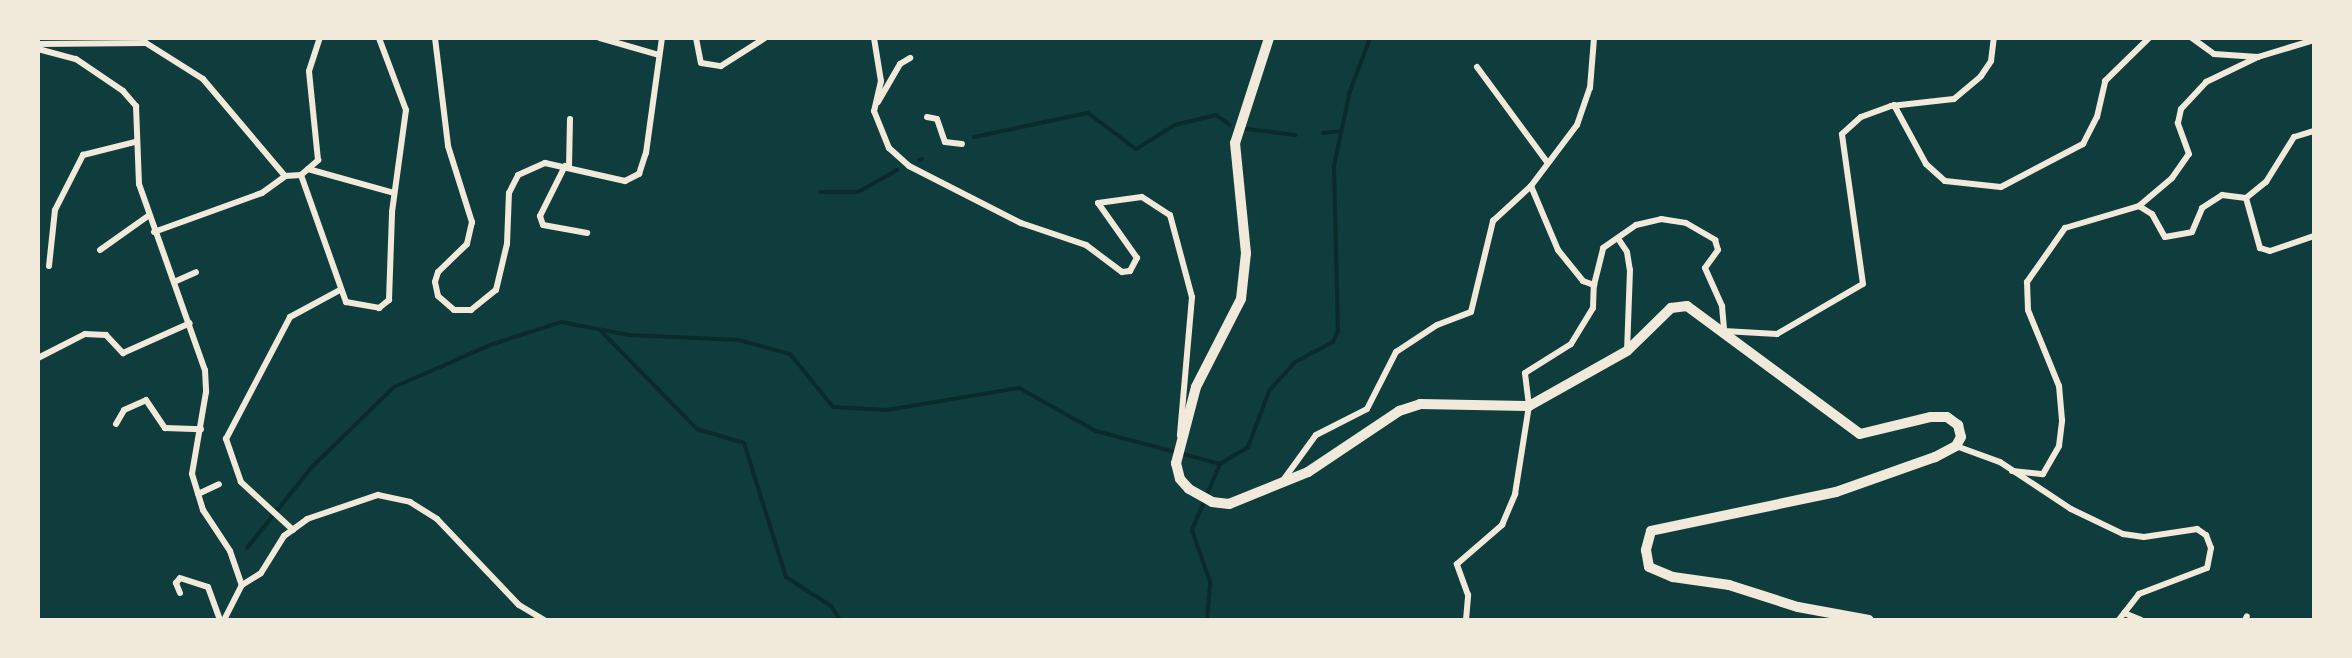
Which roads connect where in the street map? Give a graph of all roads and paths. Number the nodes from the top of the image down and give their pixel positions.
1 (320, 38) edge
2 (379, 38) edge
3 (435, 38) edge
4 (600, 38) edge
5 (662, 38) edge
6 (696, 38) edge
7 (765, 38) edge
8 (874, 38) edge
9 (1269, 38) edge
10 (1594, 38) edge
11 (1994, 38) edge
12 (2149, 38) edge
13 (2192, 38) edge
14 (2314, 40) edge
15 (38, 46) edge
16 (659, 55) junction
17 (2258, 57) junction
18 (910, 58) dead end
19 (1477, 67) dead end
20 (875, 105) junction
21 (1894, 105) junction
22 (927, 117) dead end
23 (570, 119) dead end
24 (2314, 131) edge
25 (135, 142) junction
26 (962, 144) dead end
27 (1547, 162) junction
28 (567, 166) junction
29 (308, 169) junction
30 (77, 171) junction
31 (301, 175) junction
32 (285, 176) junction
33 (80, 182) dead end
34 (1531, 186) junction
35 (394, 193) junction
36 (2246, 198) junction
37 (2139, 206) junction
38 (148, 216) junction
39 (154, 232) junction
40 (587, 233) dead end
41 (2314, 236) edge
42 (1619, 240) junction
43 (100, 250) dead end
44 (49, 266) dead end
45 (196, 272) dead end
46 (174, 282) junction
47 (1594, 285) junction
48 (340, 290) junction
49 (190, 323) junction
50 (1724, 331) junction
51 (1627, 351) junction
52 (38, 358) edge
53 (1529, 406) junction
54 (116, 424) dead end
55 (201, 429) junction
56 (1180, 441) junction
57 (1956, 446) junction
58 (2012, 471) junction
59 (1284, 479) junction
60 (219, 484) dead end
61 (198, 494) junction
62 (293, 530) junction
63 (242, 585) junction
64 (180, 593) dead end
65 (2124, 613) junction
66 (222, 620) edge
67 (544, 620) edge
68 (1466, 620) edge
69 (1869, 620) edge
70 (2119, 620) edge
71 (2141, 620) edge

1 - 29 street
2 - 35 street
3 - 28 street
4 - 16 street
5 - 16 street
6 - 7 street
8 - 20 street
9 - 56 main road
10 - 27 street
11 - 21 street
12 - 21 street
13 - 17 street
14 - 17 street
15 - 25 street
15 - 32 street
16 - 28 street
17 - 37 street
18 - 20 street
19 - 27 street
20 - 56 street
21 - 50 street
22 - 26 street
23 - 28 street
24 - 36 street
25 - 30 street
25 - 38 street
27 - 34 street
28 - 40 street
29 - 31 street
29 - 35 street
30 - 33 street
30 - 44 street
31 - 32 street
31 - 48 street
32 - 39 street
34 - 47 street
34 - 59 street
35 - 48 street
36 - 37 street
36 - 41 street
37 - 58 street
38 - 39 street
38 - 43 street
39 - 46 street
42 - 47 street
42 - 50 street
42 - 51 street
45 - 46 street
46 - 49 street
47 - 53 street
48 - 62 street
49 - 52 street
49 - 55 street
50 - 51 main road
50 - 57 main road
51 - 53 main road
53 - 59 main road
53 - 68 street
54 - 55 street
55 - 61 street
56 - 59 main road
57 - 58 street
57 - 69 main road
58 - 65 street
60 - 61 street
61 - 63 street
62 - 63 street
62 - 67 street
63 - 66 street
64 - 66 street
65 - 70 street
65 - 71 street

